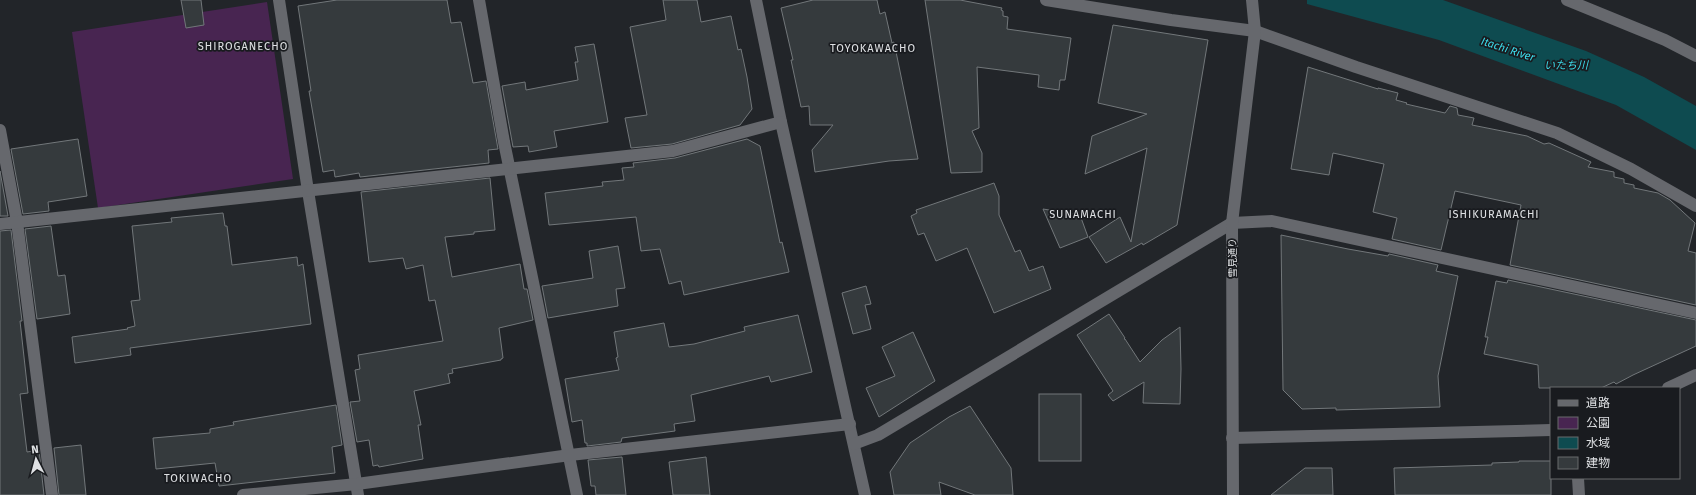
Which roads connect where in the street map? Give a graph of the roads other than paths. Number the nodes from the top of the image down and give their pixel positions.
1 (279, 0) edge
2 (479, 0) edge
3 (756, 0) edge
4 (1046, 0) edge
5 (1252, 0) edge
6 (1567, 0) edge
7 (1255, 27) junction
8 (1696, 56) edge
9 (781, 122) junction
10 (0, 130) edge
11 (510, 169) junction
12 (308, 190) junction
13 (1696, 206) edge
14 (17, 222) junction
15 (1232, 223) junction
16 (0, 224) edge
17 (1696, 314) edge
18 (1696, 375) edge
19 (1670, 387) edge
20 (850, 424) junction
21 (1550, 430) edge
22 (1232, 438) junction
23 (854, 444) junction
24 (570, 455) junction
25 (1578, 479) edge
26 (358, 489) edge
27 (52, 495) edge
28 (243, 495) edge
29 (577, 495) edge
30 (864, 495) edge
31 (1232, 495) edge
32 (1579, 495) edge

1 - 12 street
2 - 11 street
3 - 9 street
4 - 7 street
5 - 7 street, 雪見通り
6 - 8 street
7 - 13 street
7 - 15 street, 雪見通り
9 - 11 street
9 - 20 street
10 - 14 street
11 - 12 street
11 - 24 street
12 - 14 street
12 - 26 street
14 - 16 street
14 - 27 street
15 - 17 street
15 - 22 street, 雪見通り
15 - 23 street
18 - 19 street
20 - 23 street
20 - 24 street
21 - 22 street
22 - 31 street, 雪見通り
23 - 30 street
24 - 26 street
24 - 29 street
25 - 32 street
26 - 28 street

